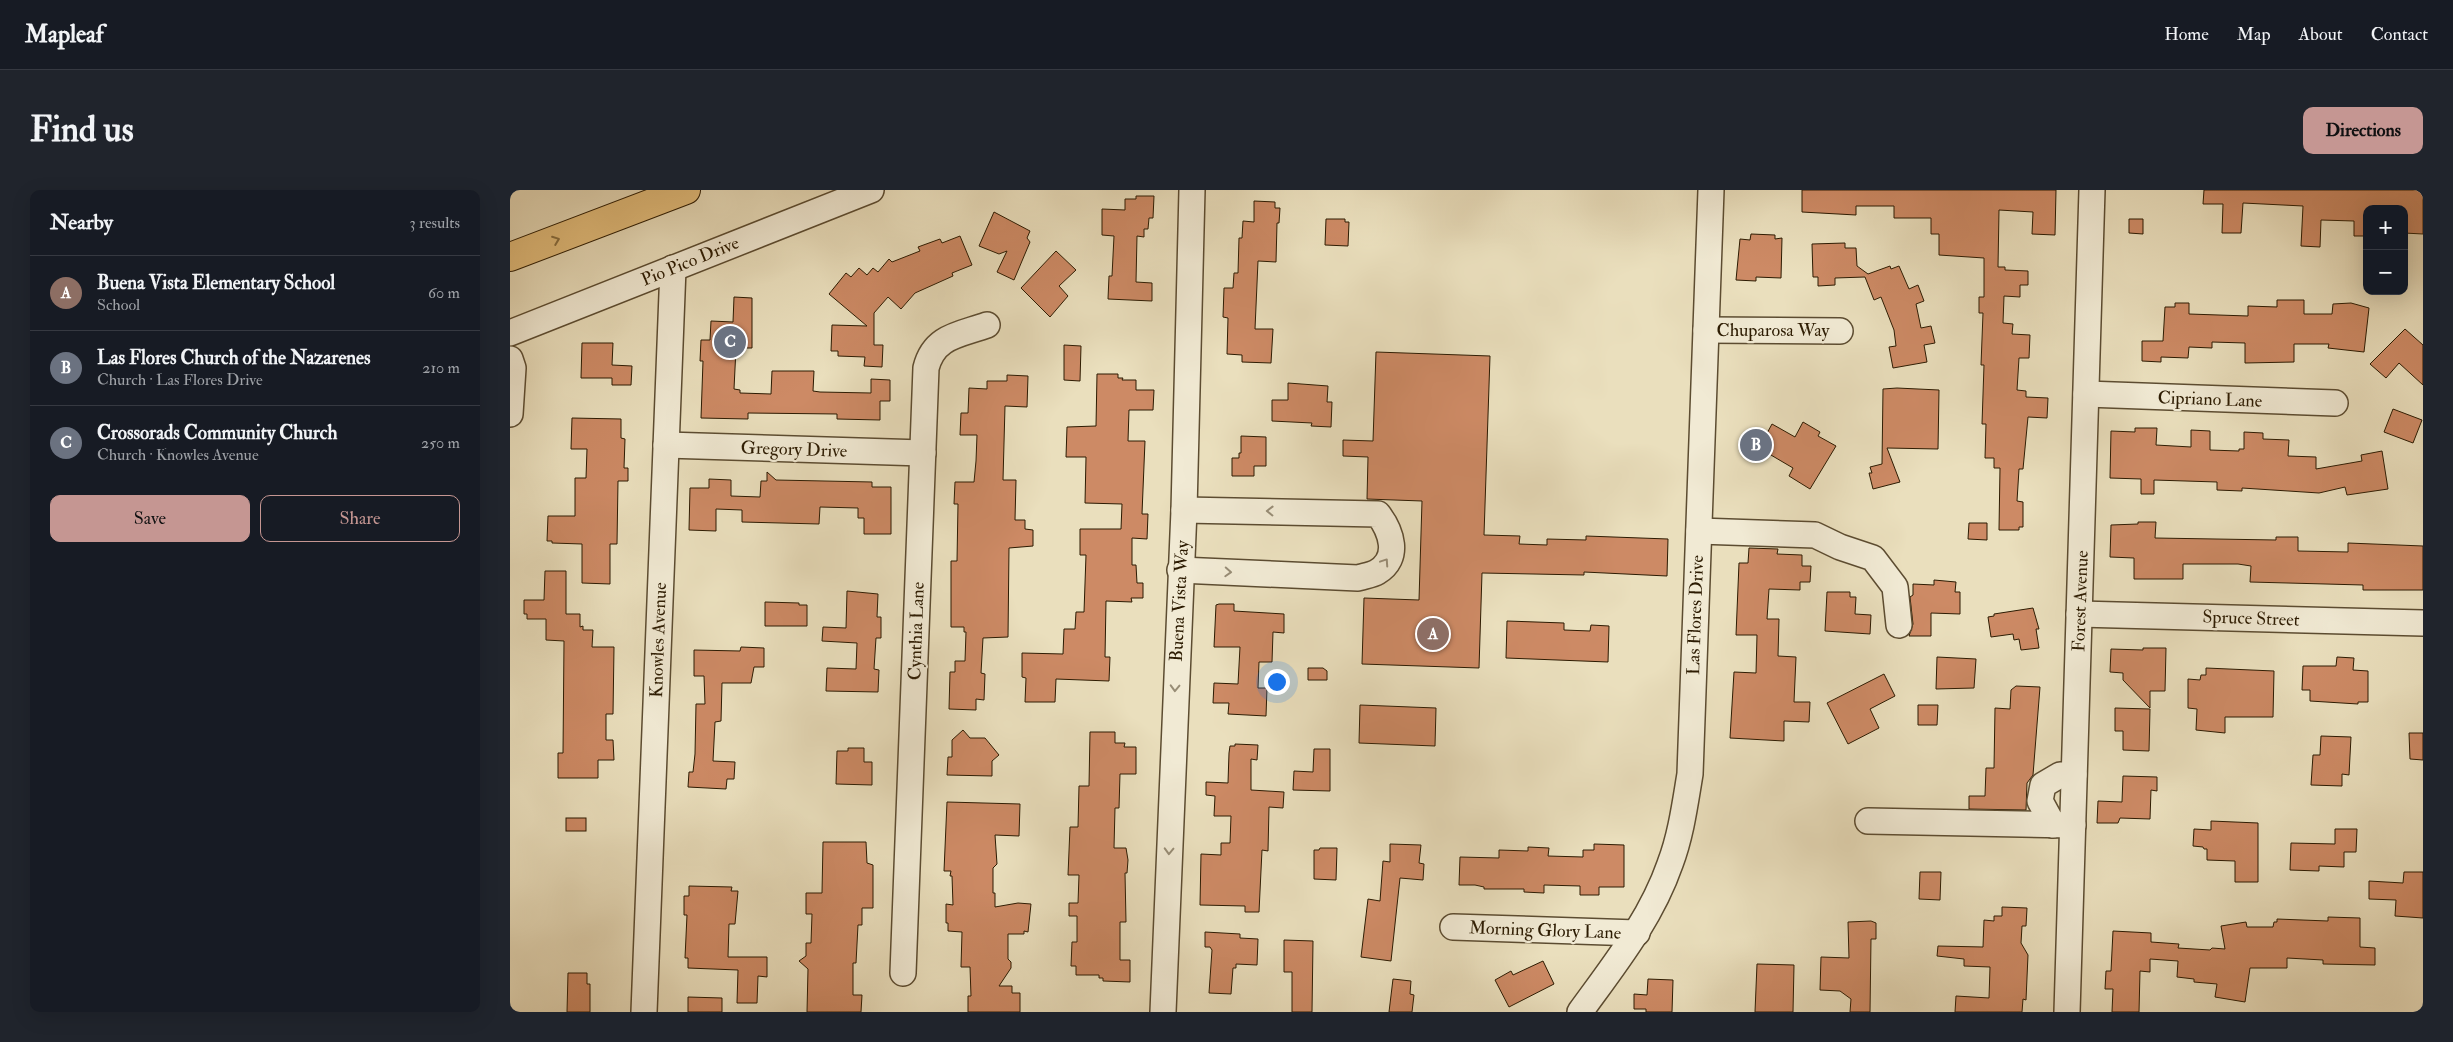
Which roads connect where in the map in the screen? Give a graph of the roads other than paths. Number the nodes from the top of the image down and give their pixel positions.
1 (686, 190) edge
2 (871, 190) edge
3 (1192, 190) edge
4 (1711, 190) edge
5 (2092, 190) edge
6 (510, 257) edge
7 (673, 268) junction
8 (987, 325) dead end
9 (1706, 330) junction
10 (1840, 331) dead end
11 (510, 333) edge
12 (510, 359) edge
13 (2086, 394) junction
14 (2335, 403) dead end
15 (510, 414) edge
16 (666, 445) junction
17 (923, 452) junction
18 (1184, 510) junction
19 (1699, 530) junction
20 (1180, 570) junction
21 (2080, 614) junction
22 (2423, 623) edge
23 (1899, 625) dead end
24 (2074, 775) junction
25 (1868, 820) dead end
26 (2063, 825) junction
27 (1453, 927) dead end
28 (1637, 933) junction
29 (904, 974) dead end
30 (644, 1012) edge
31 (1164, 1012) edge
32 (1580, 1012) edge
33 (2067, 1012) edge

6 -> 1 highway
2 - 7 street, Pio Pico Drive
3 - 18 street, Buena Vista Way
4 - 9 street, Las Flores Drive
5 - 13 street, Forest Avenue
7 - 11 street, Pio Pico Drive
7 - 16 street, Knowles Avenue
8 - 17 street, Cynthia Lane
9 - 10 street, Chuparosa Way
9 - 19 street, Las Flores Drive
12 - 15 street
13 - 14 street, Cipriano Lane
13 - 21 street, Forest Avenue
16 - 17 street, Gregory Drive
16 - 30 street, Knowles Avenue
17 - 29 street, Cynthia Lane
18 - 20 street, Buena Vista Way
20 -> 18 street
19 - 23 street
19 - 28 street, Las Flores Drive
20 -> 31 street, Buena Vista Way
21 - 22 street, Spruce Street
21 - 24 street, Forest Avenue
24 - 26 street, Forest Avenue
24 - 26 street
25 - 26 street
26 - 33 street, Forest Avenue
27 - 28 street, Morning Glory Lane
28 - 32 street, Las Flores Drive

